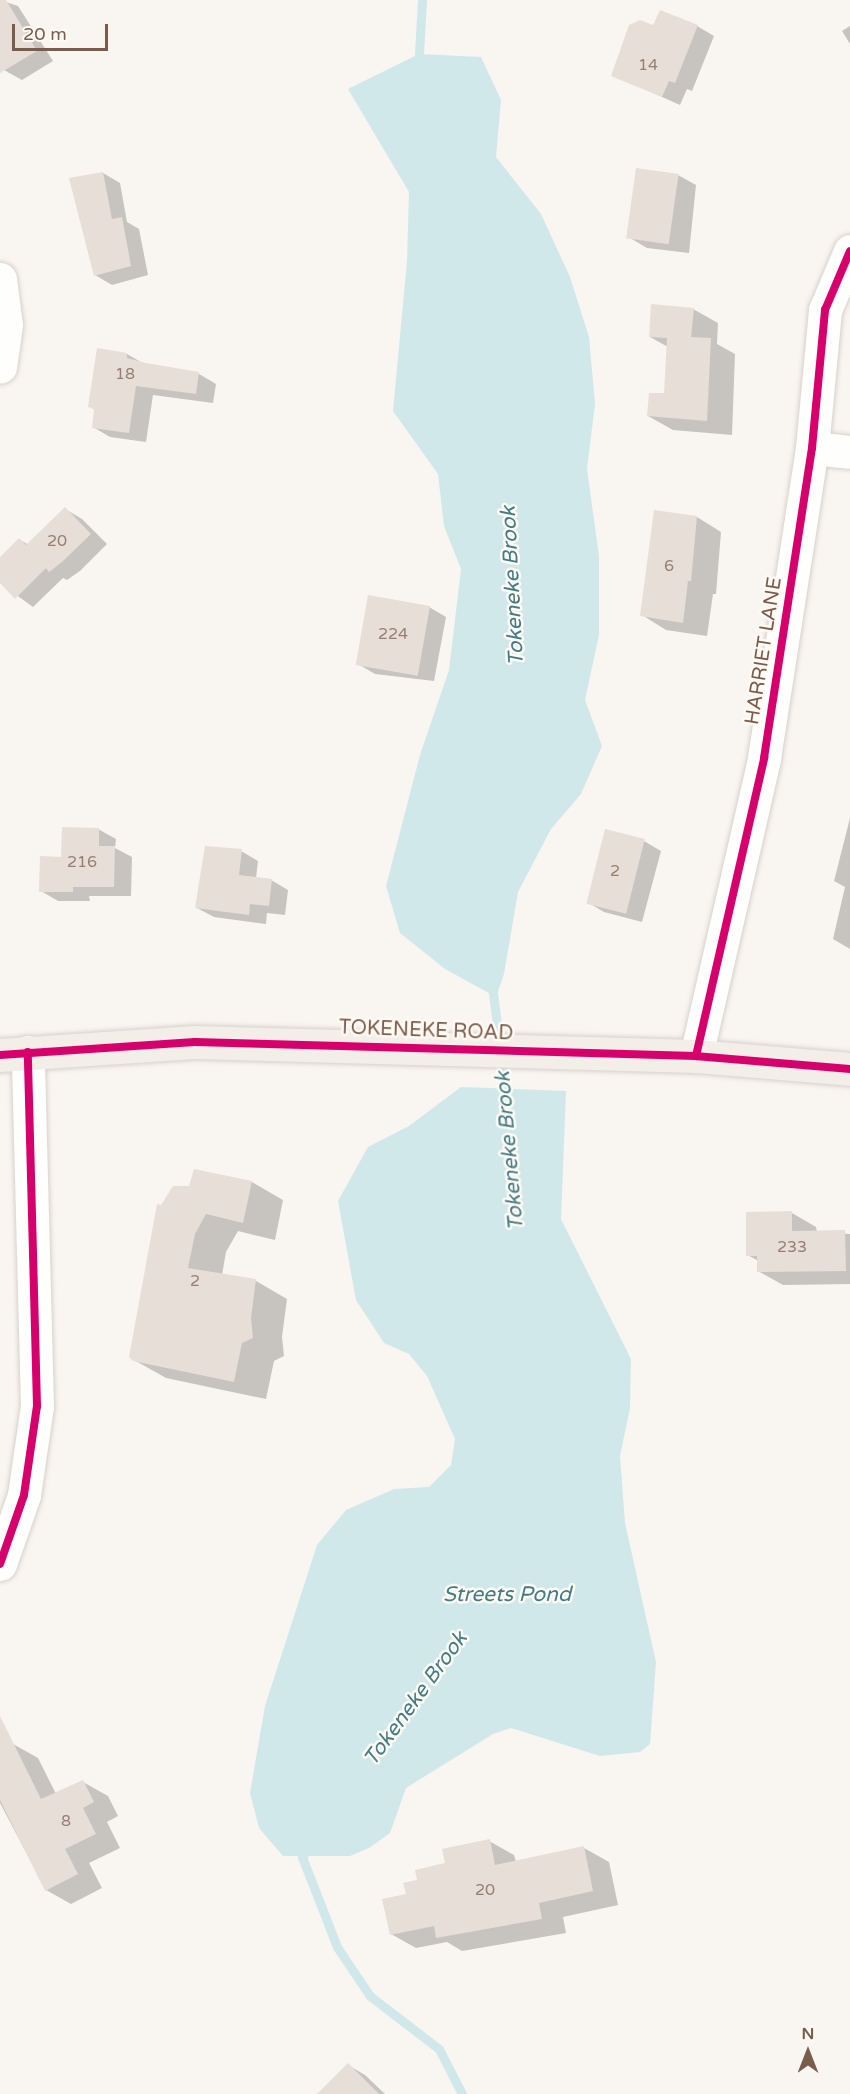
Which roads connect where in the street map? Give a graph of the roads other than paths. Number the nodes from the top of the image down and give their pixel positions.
1 (850, 251) edge
2 (0, 279) edge
3 (0, 367) edge
4 (812, 448) junction
5 (850, 452) edge
6 (14, 1053) edge
7 (696, 1056) junction
8 (850, 1070) edge
9 (0, 1564) edge

1 - 4 street, HARRIET LANE
2 - 3 street
4 - 5 street
4 - 7 street, HARRIET LANE
6 - 7 main road, TOKENEKE ROAD
6 - 9 street
7 - 8 main road, TOKENEKE ROAD

